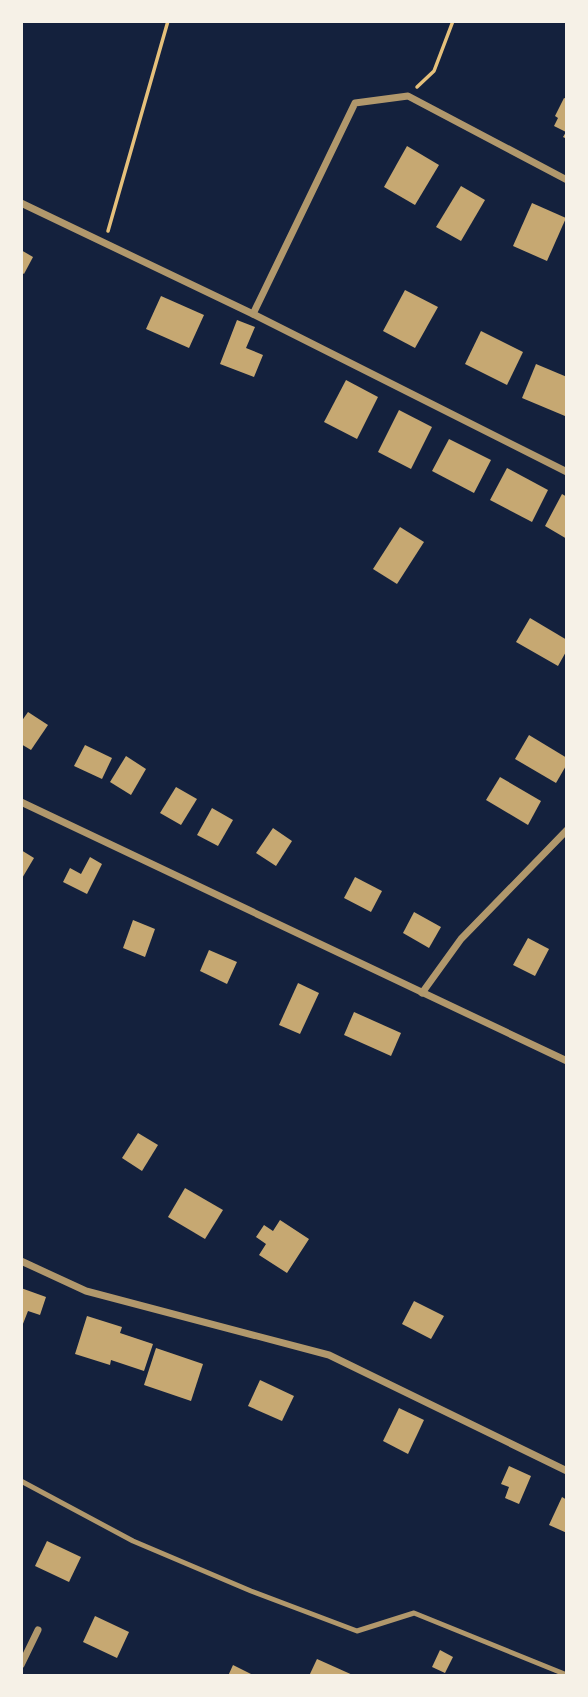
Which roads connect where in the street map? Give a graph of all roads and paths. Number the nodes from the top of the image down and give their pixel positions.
1 (168, 21) edge
2 (453, 21) edge
3 (408, 96) junction
4 (567, 180) edge
5 (21, 202) edge
6 (105, 243) junction
7 (253, 314) junction
8 (567, 472) edge
9 (21, 802) edge
10 (567, 830) edge
11 (422, 993) junction
12 (567, 1061) edge
13 (21, 1261) edge
14 (567, 1471) edge
15 (21, 1481) edge
16 (38, 1630) dead end
17 (21, 1665) edge
18 (567, 1675) edge

1 - 6 path
2 - 3 path
3 - 4 street
3 - 7 street
5 - 6 street
6 - 7 street
7 - 8 street
9 - 11 street
10 - 11 street
11 - 12 street
13 - 14 street
15 - 18 lane
16 - 17 street

